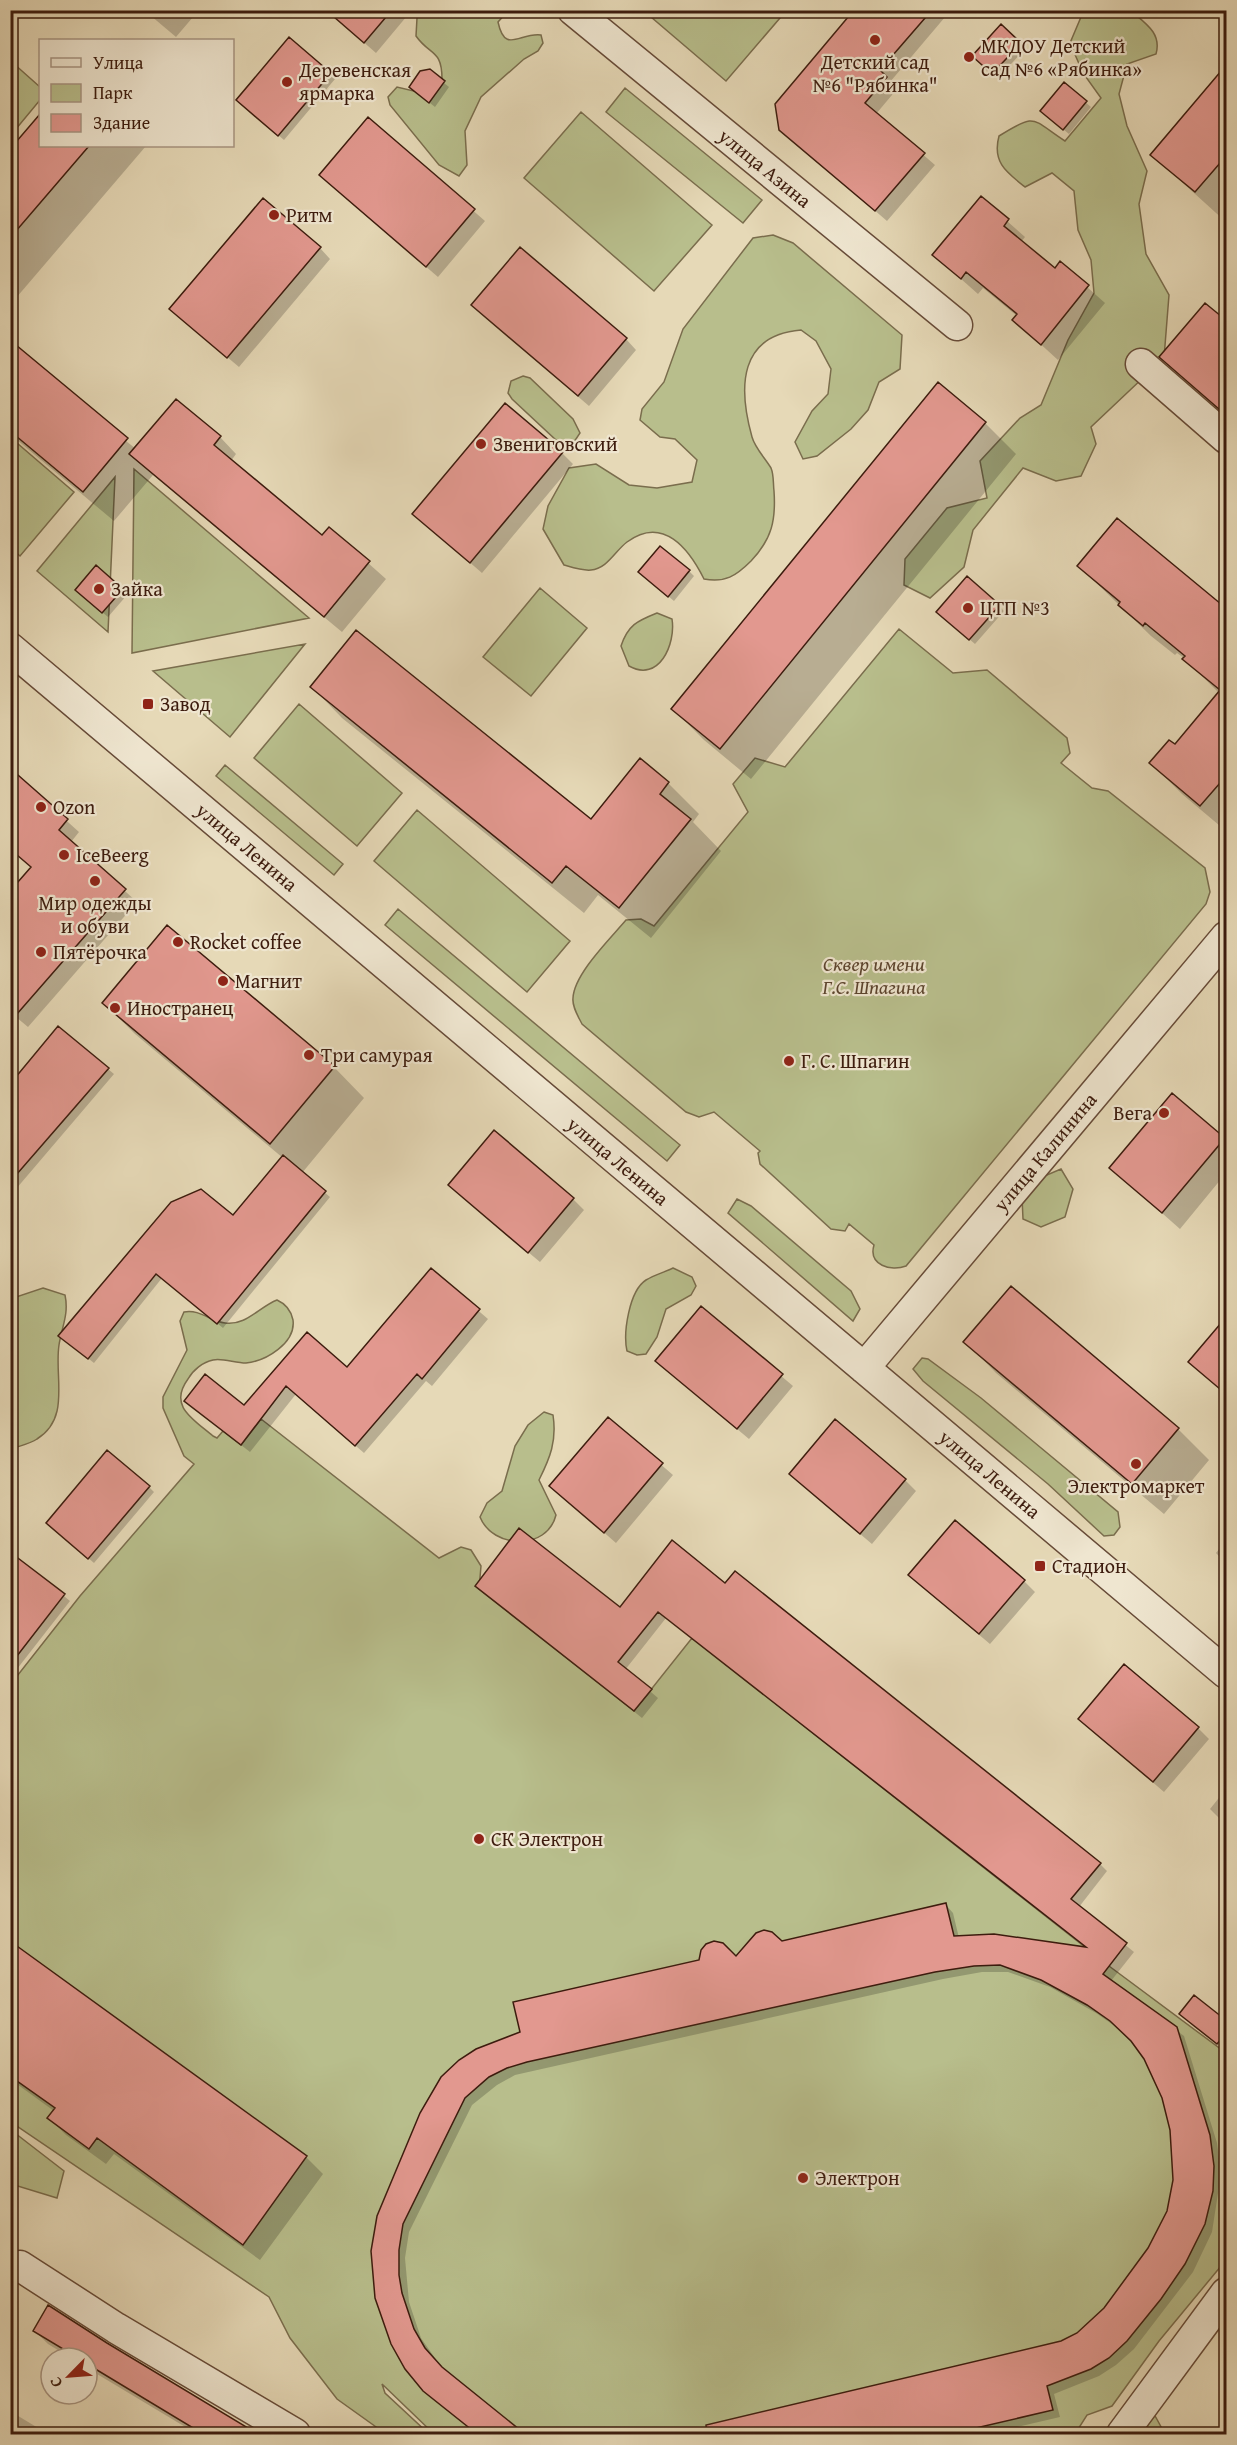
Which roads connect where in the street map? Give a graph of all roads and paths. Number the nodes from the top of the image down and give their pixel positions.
1 (573, 10) edge
2 (957, 325) dead end
3 (1141, 364) dead end
4 (1227, 438) edge
5 (10, 648) edge
6 (1227, 937) edge
7 (864, 1368) junction
8 (1227, 1673) edge
9 (20, 2266) dead end
10 (1227, 2293) edge
11 (295, 2434) edge
12 (1122, 2434) edge

1 - 2 street, улица Азина
3 - 4 street
5 - 7 street, улица Ленина
6 - 7 street, улица Калинина
7 - 8 street, улица Ленина
9 - 11 street
10 - 12 street

